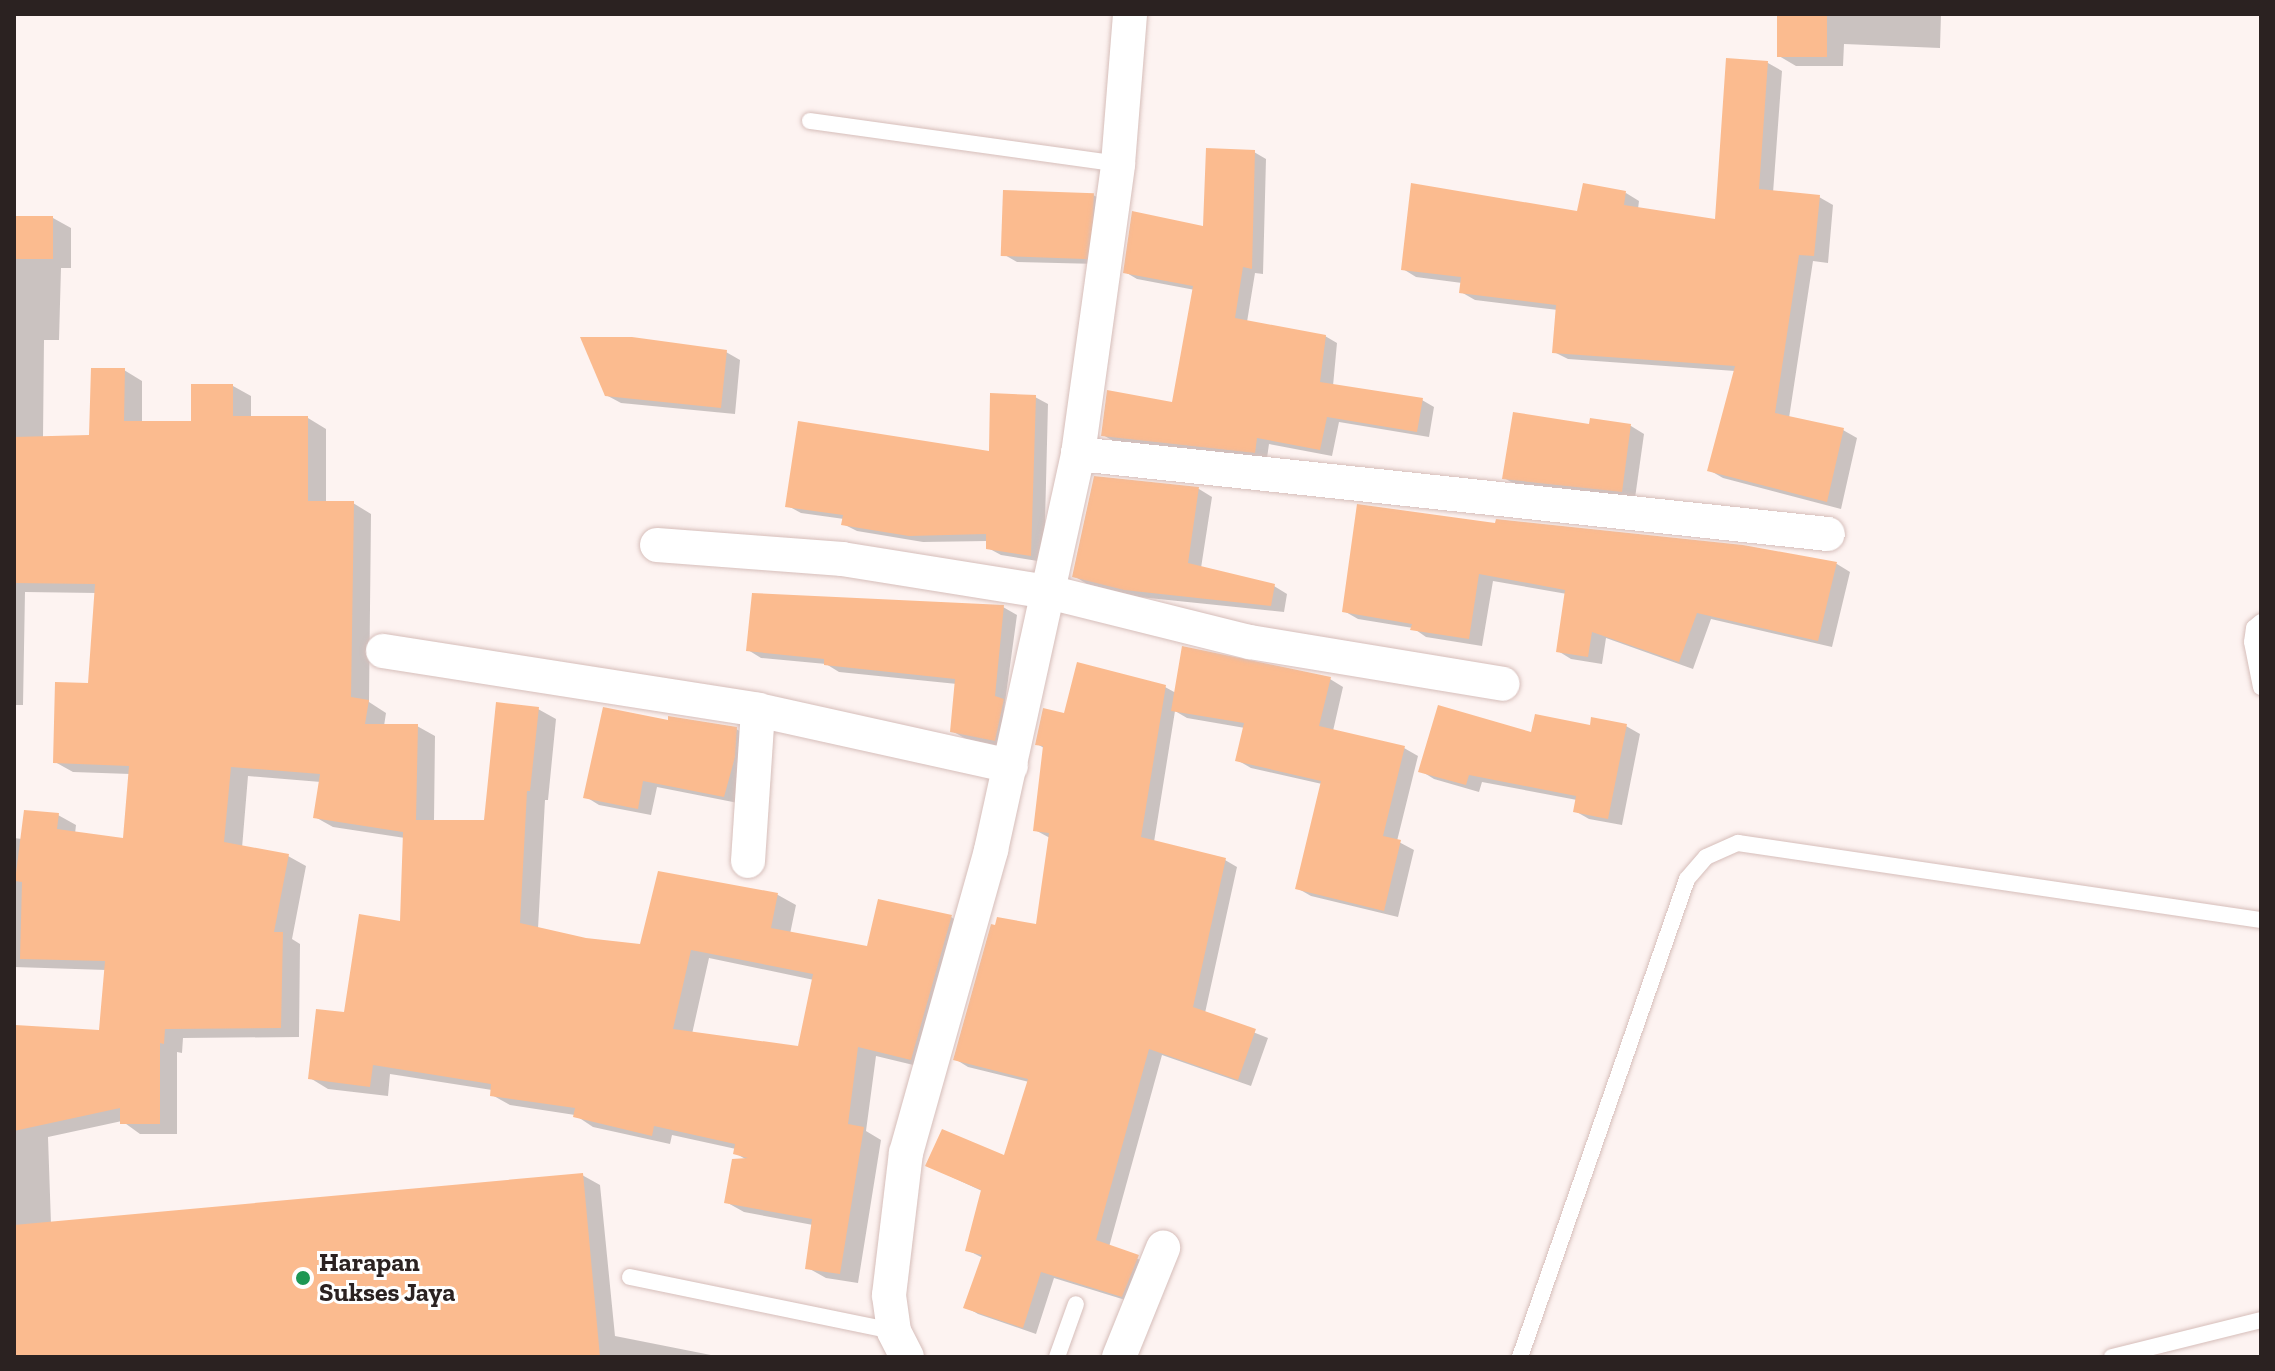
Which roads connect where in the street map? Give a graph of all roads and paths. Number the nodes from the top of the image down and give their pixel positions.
1 (1130, 14) edge
2 (810, 121) dead end
3 (1118, 164) junction
4 (1078, 454) junction
5 (1828, 534) dead end
6 (657, 545) dead end
7 (1049, 592) junction
8 (2261, 622) edge
9 (383, 651) dead end
10 (1503, 684) dead end
11 (2261, 687) edge
12 (758, 710) junction
13 (1011, 766) junction
14 (748, 861) dead end
15 (2261, 920) edge
16 (1163, 1248) dead end
17 (630, 1277) dead end
18 (1076, 1304) dead end
19 (2261, 1320) edge
20 (901, 1344) edge
21 (1057, 1357) edge
22 (1119, 1357) edge
23 (1520, 1357) edge
24 (2112, 1357) edge

1 - 3 street
2 - 3 lane
3 - 4 street
4 - 5 street
4 - 7 street
6 - 7 street
7 - 10 street
7 - 13 street
8 - 11 lane
9 - 12 street
12 - 13 street
12 - 14 street
13 - 20 street
15 - 23 lane
16 - 22 street
17 - 20 lane
18 - 21 lane
19 - 24 lane

